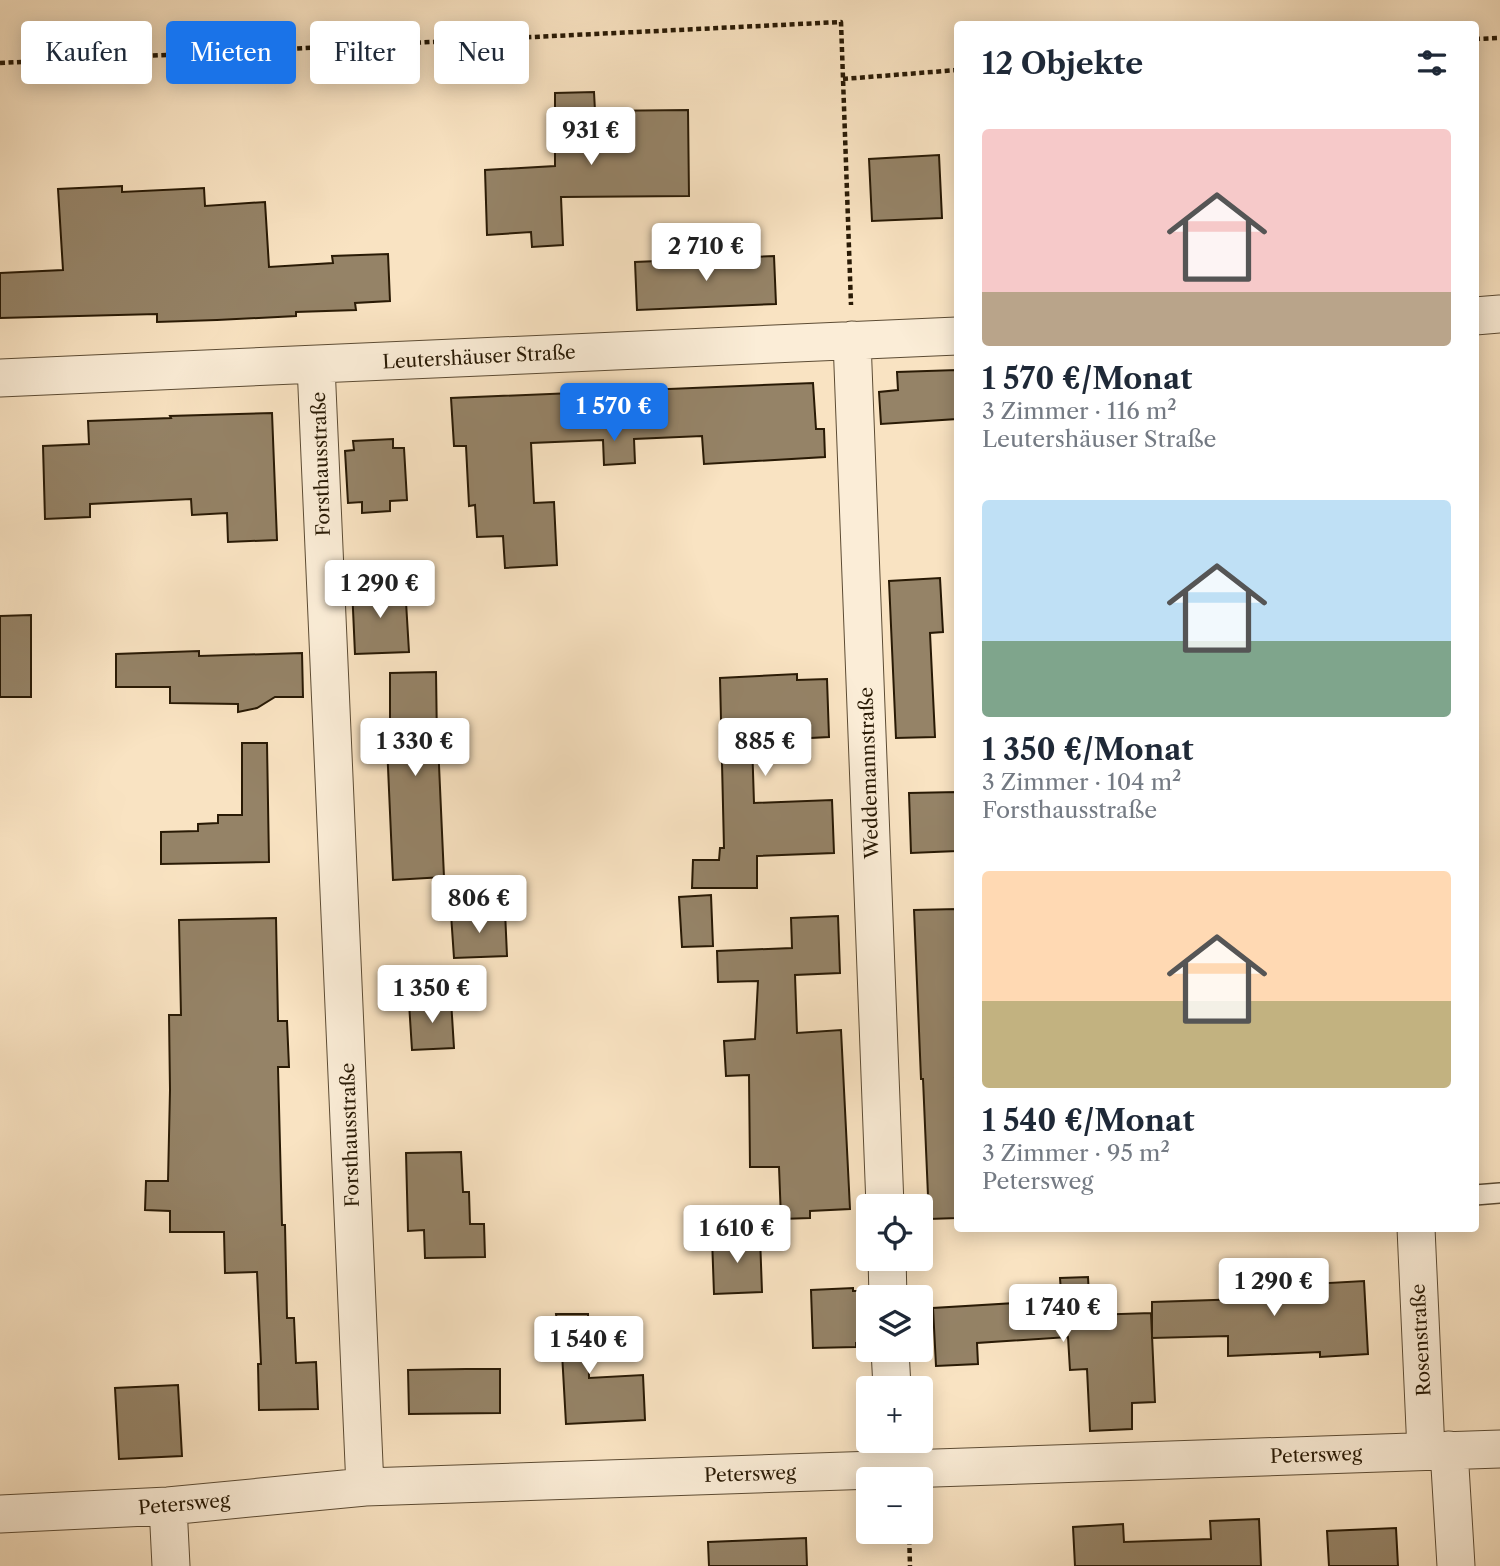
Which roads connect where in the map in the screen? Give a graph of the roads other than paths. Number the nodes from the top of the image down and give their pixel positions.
1 (1500, 314) edge
2 (1479, 316) edge
3 (954, 336) edge
4 (852, 340) junction
5 (316, 365) junction
6 (0, 378) edge
7 (885, 1194) edge
8 (1500, 1194) edge
9 (1479, 1195) edge
10 (1416, 1232) edge
11 (1500, 1449) edge
12 (1438, 1451) junction
13 (894, 1454) edge
14 (365, 1487) junction
15 (168, 1506) junction
16 (0, 1514) edge
17 (171, 1566) edge
18 (1456, 1566) edge

1 - 2 street
3 - 4 street, Leutershäuser Straße
4 - 5 street, Leutershäuser Straße
4 - 7 street, Weddemannstraße
5 - 6 street, Leutershäuser Straße
5 - 14 street, Forsthausstraße
8 - 9 lane
10 - 12 street, Rosenstraße
11 - 12 street, Petersweg
12 - 13 street, Petersweg
12 - 18 street, Rosenstraße
13 - 14 street, Petersweg
14 - 15 street, Petersweg
15 - 16 street, Petersweg
15 - 17 street

